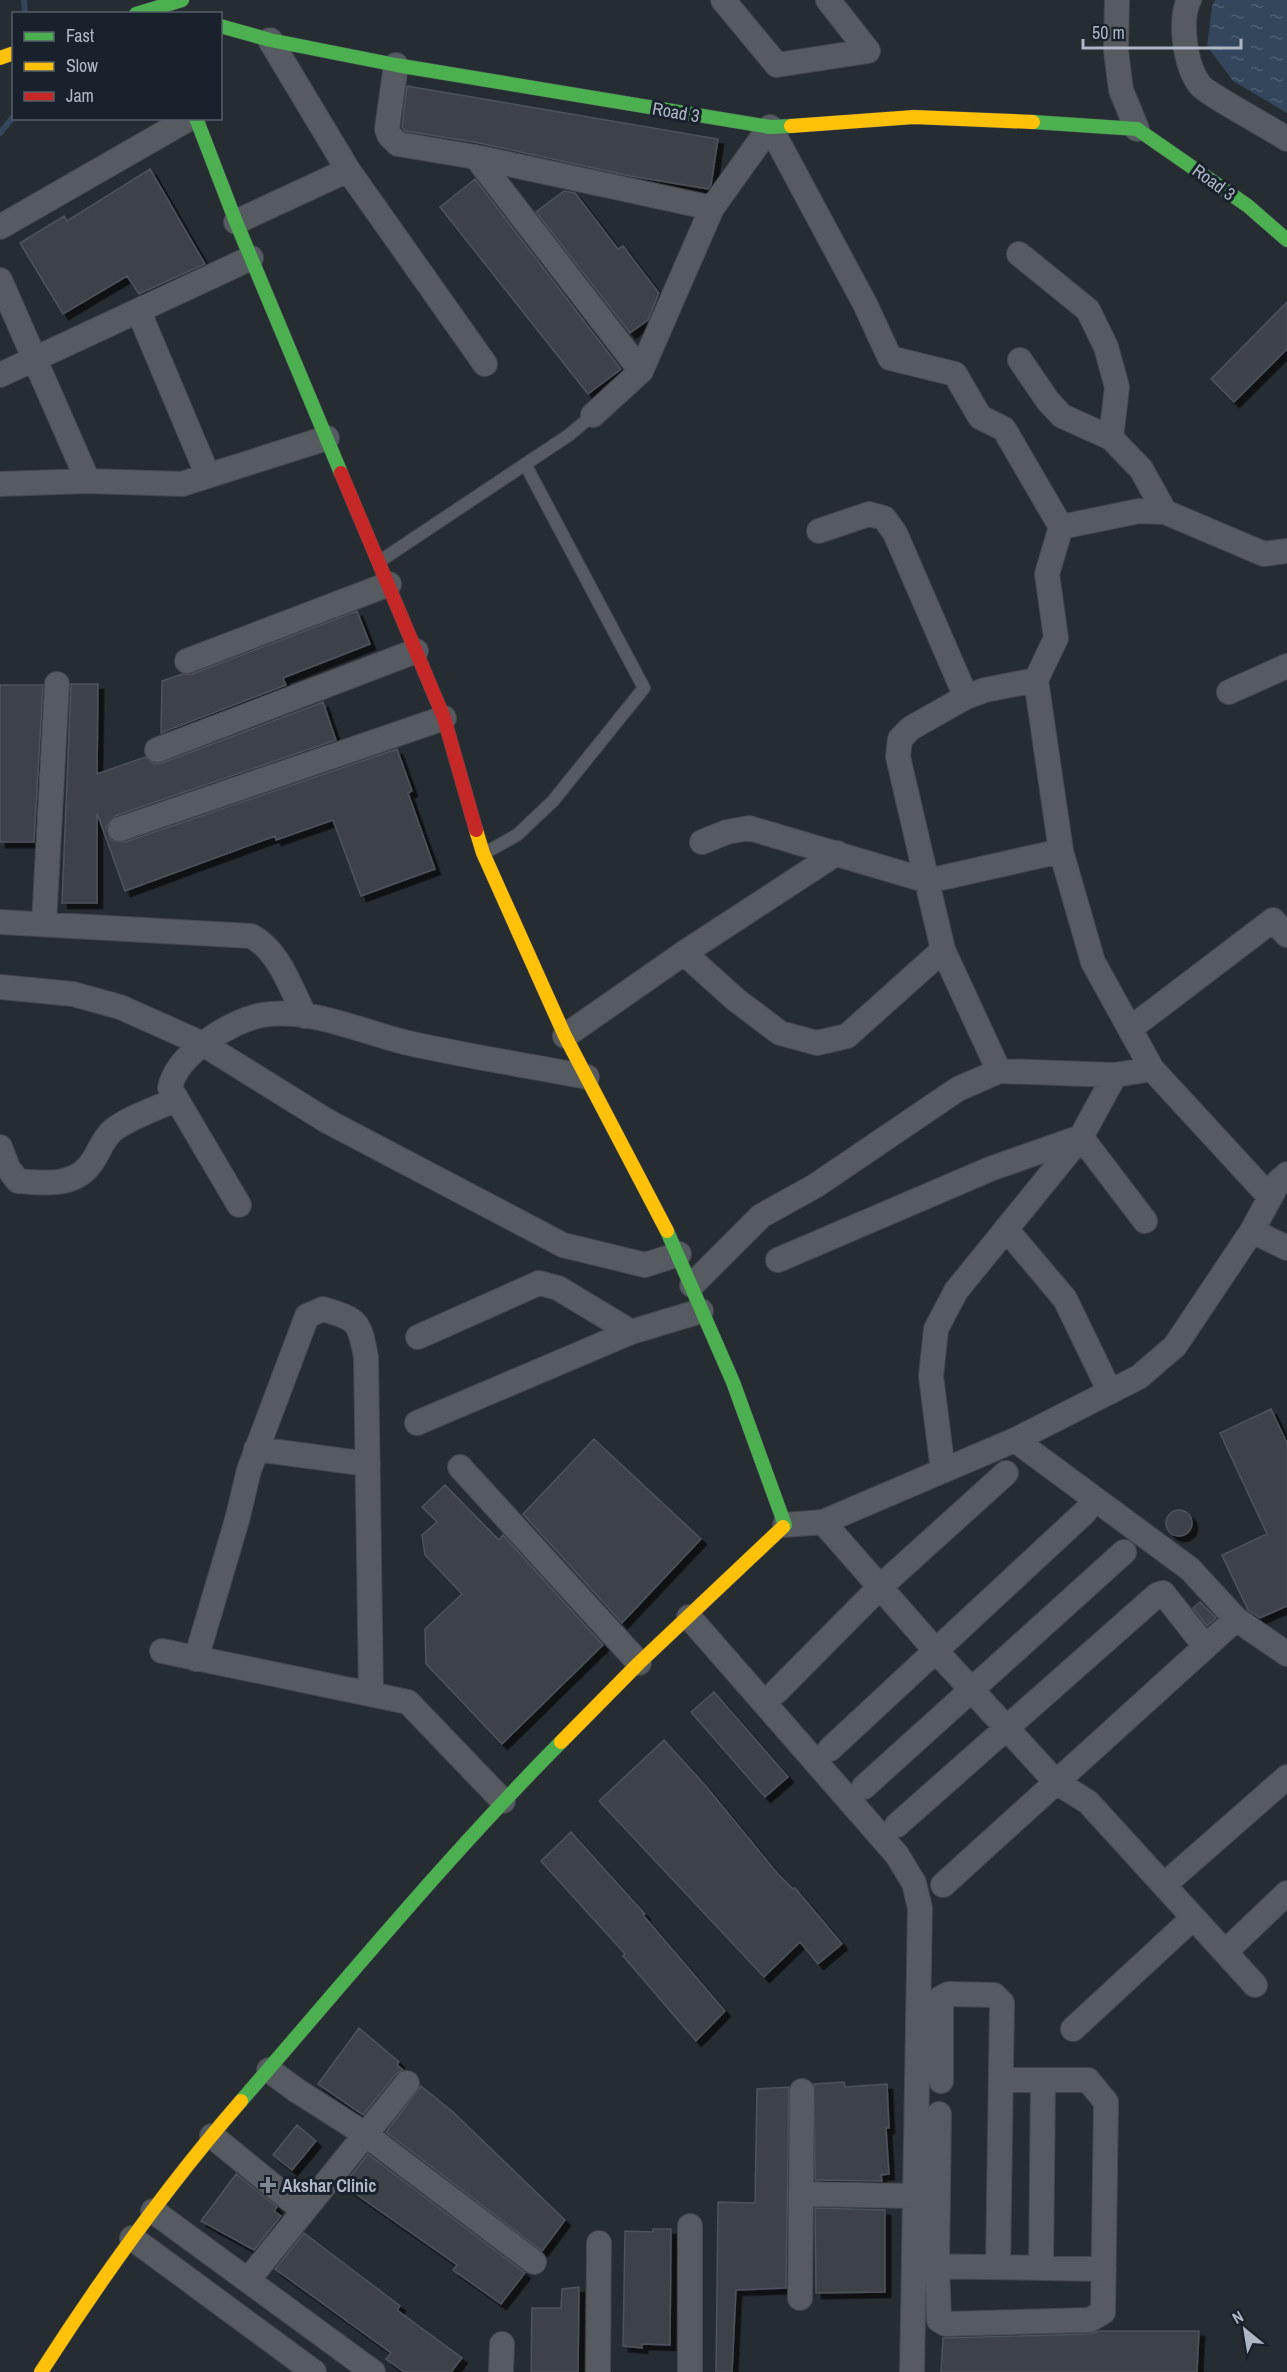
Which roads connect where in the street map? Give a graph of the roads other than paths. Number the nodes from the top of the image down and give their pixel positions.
1 (182, 0) edge
2 (723, 0) edge
3 (828, 0) edge
4 (1117, 0) edge
5 (1189, 0) edge
6 (156, 7) edge
7 (142, 12) edge
8 (172, 12) edge
9 (222, 27) edge
10 (270, 40) junction
11 (396, 65) junction
12 (187, 120) edge
13 (197, 120) edge
14 (770, 127) junction
15 (1137, 129) junction
16 (1287, 139) edge
17 (476, 158) junction
18 (348, 170) junction
19 (712, 208) junction
20 (236, 222) junction
21 (0, 227) edge
22 (1287, 240) edge
23 (1019, 254) dead end
24 (251, 258) junction
25 (0, 280) edge
26 (139, 312) junction
27 (35, 360) junction
28 (1020, 360) dead end
29 (485, 364) dead end
30 (641, 371) junction
31 (0, 375) edge
32 (593, 414) joint
33 (327, 438) junction
34 (1111, 438) junction
35 (525, 464) junction
36 (208, 476) junction
37 (88, 481) junction
38 (0, 484) edge
39 (1165, 512) junction
40 (1061, 527) junction
41 (819, 531) dead end
42 (1287, 551) edge
43 (379, 562) junction
44 (388, 584) junction
45 (416, 651) junction
46 (187, 661) dead end
47 (1287, 666) edge
48 (1036, 680) junction
49 (57, 684) dead end
50 (1229, 692) dead end
51 (966, 697) junction
52 (444, 718) junction
53 (157, 750) dead end
54 (120, 829) dead end
55 (702, 842) dead end
56 (1060, 851) junction
57 (837, 853) junction
58 (483, 854) junction
59 (928, 881) junction
60 (0, 921) edge
61 (44, 924) junction
62 (1287, 934) edge
63 (943, 950) junction
64 (684, 953) junction
65 (0, 987) edge
66 (305, 1016) junction
67 (1131, 1028) junction
68 (565, 1036) junction
69 (203, 1044) junction
70 (1152, 1069) junction
71 (999, 1071) junction
72 (1115, 1075) junction
73 (587, 1077) junction
74 (175, 1100) junction
75 (1081, 1137) junction
76 (0, 1147) edge
77 (1287, 1174) edge
78 (1269, 1196) junction
79 (239, 1205) dead end
80 (1145, 1221) dead end
81 (1006, 1229) junction
82 (1252, 1231) junction
83 (1287, 1248) edge
84 (679, 1254) junction
85 (777, 1260) dead end
86 (692, 1285) junction
87 (701, 1311) junction
88 (630, 1332) junction
89 (418, 1337) dead end
90 (1110, 1392) junction
91 (417, 1423) dead end
92 (1015, 1440) junction
93 (256, 1449) junction
94 (368, 1464) junction
95 (460, 1467) dead end
96 (943, 1471) junction
97 (1006, 1473) dead end
98 (1085, 1512) dead end
99 (823, 1522) junction
100 (785, 1525) junction
101 (1124, 1552) dead end
102 (880, 1587) junction
103 (689, 1617) junction
104 (1236, 1619) junction
105 (1205, 1646) junction
106 (162, 1651) dead end
107 (936, 1651) junction
108 (1287, 1654) edge
109 (196, 1659) junction
110 (639, 1663) junction
111 (972, 1691) junction
112 (776, 1692) dead end
113 (371, 1693) junction
114 (1007, 1728) junction
115 (830, 1749) dead end
116 (1287, 1777) edge
117 (1056, 1782) junction
118 (864, 1787) dead end
119 (503, 1801) junction
120 (897, 1825) dead end
121 (943, 1885) dead end
122 (1164, 1886) junction
123 (1287, 1893) edge
124 (1193, 1918) junction
125 (1225, 1953) junction
126 (1255, 1985) dead end
127 (1073, 2029) dead end
128 (269, 2070) junction
129 (1001, 2080) junction
130 (1043, 2080) junction
131 (941, 2081) dead end
132 (407, 2083) dead end
133 (802, 2091) dead end
134 (939, 2114) dead end
135 (365, 2134) junction
136 (212, 2136) junction
137 (801, 2194) junction
138 (915, 2196) junction
139 (153, 2211) junction
140 (304, 2211) junction
141 (690, 2226) dead end
142 (132, 2238) junction
143 (599, 2243) dead end
144 (534, 2262) dead end
145 (925, 2266) junction
146 (998, 2267) junction
147 (1041, 2268) junction
148 (1104, 2269) junction
149 (248, 2280) junction
150 (800, 2298) dead end
151 (502, 2344) dead end
152 (307, 2370) edge
153 (41, 2372) edge
154 (372, 2372) edge
155 (501, 2372) edge
156 (598, 2372) edge
157 (690, 2372) edge
158 (912, 2372) edge

1 - 6 street
2 - 3 street
4 - 15 street
5 - 16 street
6 - 7 street
6 - 8 street
9 - 10 street, Road 3
10 - 11 street, Road 3
10 - 18 street
11 - 14 street, Road 3
11 - 17 street
12 - 21 street
13 - 20 street
14 - 15 street, Road 3
14 - 19 street
14 - 40 street
15 - 22 street, Road 3
17 - 19 street
17 - 30 street
18 - 20 street
18 - 29 street
19 - 30 street
20 - 24 street
23 - 34 street
24 - 26 street
24 - 33 street
25 - 27 street
26 - 27 street
26 - 36 street
27 - 31 street
27 - 37 street
28 - 34 street
30 - 32 street
32 - 35 lane
33 - 36 street
33 - 43 street
34 - 39 street
35 - 43 lane
35 - 58 lane
36 - 37 street
37 - 38 street
39 - 40 street
39 - 42 street
40 - 48 street
41 - 51 street
43 - 44 street
44 - 45 street
44 - 46 street
45 - 52 street
45 - 53 street
47 - 50 street
48 - 51 street
48 - 56 street
49 - 61 street
51 - 59 street
52 - 54 street
52 - 58 street
55 - 57 street
56 - 59 street
56 - 67 street
57 - 59 street
57 - 64 street
58 - 68 street
59 - 63 street
60 - 61 street
61 - 66 street
62 - 67 street
63 - 64 street
63 - 71 street
64 - 68 street
65 - 69 street
66 - 69 street
66 - 73 street
67 - 70 street
68 - 73 street
69 - 74 street
69 - 84 street
70 - 72 street
70 - 78 street
71 - 72 street
71 - 86 street
72 - 75 street
73 - 84 street
74 - 76 street
74 - 79 street
75 - 80 street
75 - 81 street
75 - 85 street
77 - 78 street
78 - 82 street
81 - 90 street
81 - 96 street
82 - 83 street
82 - 90 street
84 - 86 street
86 - 87 street
87 - 88 street
87 - 100 street
88 - 89 street
88 - 91 street
90 - 92 street
92 - 96 street
92 - 104 street
93 - 94 street
93 - 94 street
93 - 109 street
94 - 113 street
95 - 110 street
96 - 99 street
97 - 102 street
98 - 107 street
99 - 100 street
99 - 102 street
100 - 103 street
101 - 111 street
102 - 107 street
102 - 112 street
103 - 110 street
103 - 138 street
104 - 105 street
104 - 108 street
105 - 114 street
105 - 117 street
106 - 109 street
107 - 111 street
107 - 115 street
109 - 113 street
110 - 119 street
111 - 114 street
111 - 118 street
113 - 119 street
114 - 117 street
114 - 120 street
116 - 122 street
117 - 121 street
117 - 122 street
119 - 128 street
122 - 124 street
123 - 125 street
124 - 125 street
124 - 127 street
125 - 126 street
128 - 135 street
128 - 136 street
129 - 130 street
129 - 131 street
129 - 146 street
130 - 147 street
130 - 148 street
132 - 135 street
133 - 137 street
134 - 145 street
135 - 140 street
135 - 144 street
136 - 139 street
136 - 140 street
137 - 138 street
137 - 150 street
138 - 145 street
139 - 142 street
139 - 149 street
140 - 149 street
141 - 157 street
142 - 152 street
142 - 153 street
143 - 156 street
145 - 146 street
145 - 148 street
145 - 158 street
146 - 147 street
147 - 148 street
149 - 154 street
151 - 155 street

